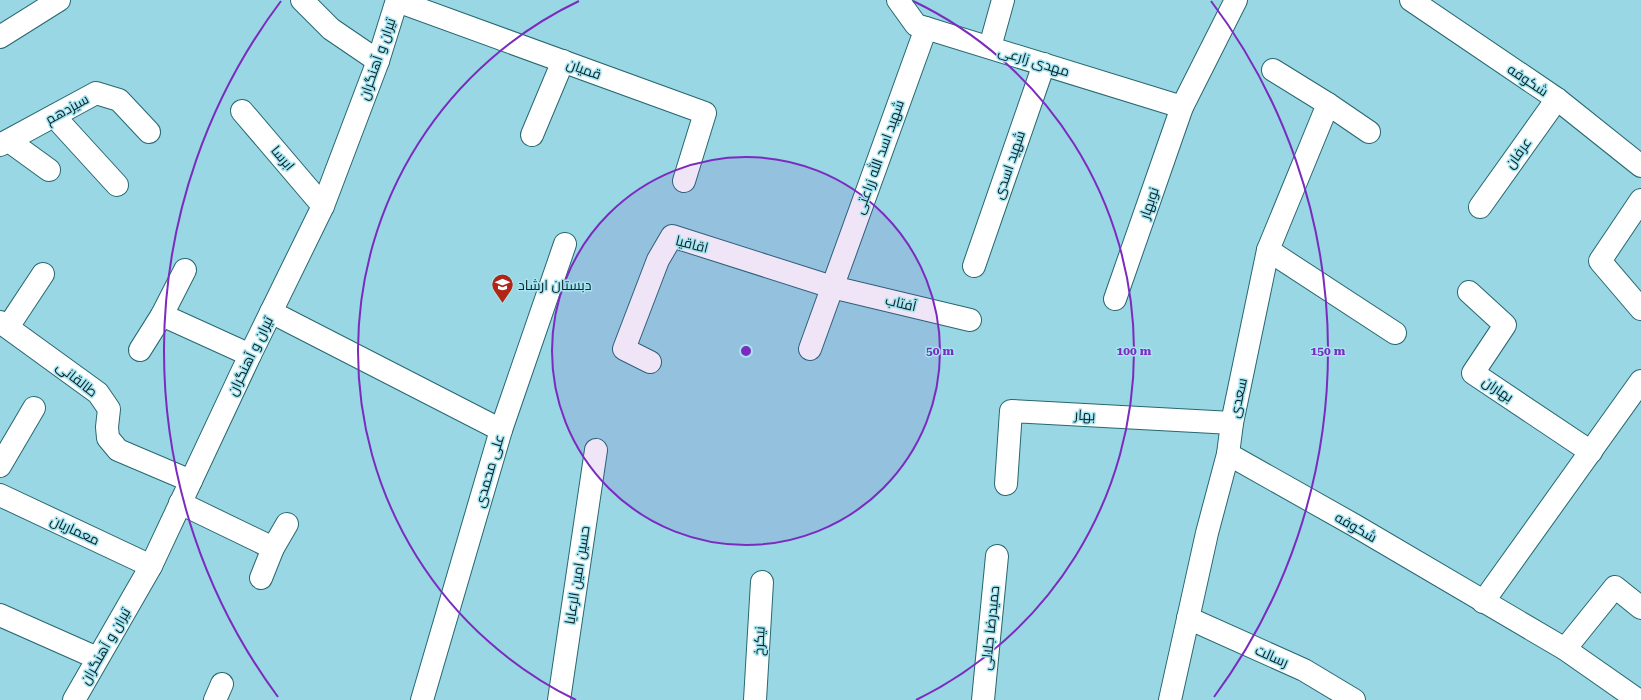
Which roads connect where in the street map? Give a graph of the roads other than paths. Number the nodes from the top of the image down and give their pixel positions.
1 (302, 0) edge
2 (397, 0) edge
3 (898, 0) edge
4 (1003, 0) edge
5 (1236, 0) edge
6 (1411, 0) edge
7 (47, 4) edge
8 (926, 28) junction
9 (0, 37) edge
10 (990, 47) junction
11 (378, 62) junction
12 (563, 62) junction
13 (1044, 64) junction
14 (1273, 70) dead end
15 (1557, 99) junction
16 (1328, 104) junction
17 (1182, 107) junction
18 (242, 111) dead end
19 (54, 116) junction
20 (149, 132) dead end
21 (1370, 132) dead end
22 (532, 135) dead end
23 (4, 143) edge
24 (1641, 166) edge
25 (49, 170) dead end
26 (684, 181) dead end
27 (117, 185) dead end
28 (1641, 200) edge
29 (323, 206) junction
30 (1480, 206) dead end
31 (565, 244) dead end
32 (1268, 250) junction
33 (974, 266) dead end
34 (185, 270) dead end
35 (43, 274) dead end
36 (832, 287) junction
37 (1469, 292) dead end
38 (1115, 299) dead end
39 (1641, 309) edge
40 (271, 312) junction
41 (162, 315) junction
42 (970, 320) dead end
43 (4, 325) edge
44 (1395, 333) dead end
45 (810, 349) dead end
46 (140, 350) dead end
47 (250, 355) junction
48 (650, 362) dead end
49 (1641, 381) edge
50 (34, 408) dead end
51 (1232, 423) junction
52 (501, 430) junction
53 (596, 450) dead end
54 (1591, 452) junction
55 (1228, 454) junction
56 (0, 466) edge
57 (191, 481) junction
58 (1006, 484) dead end
59 (0, 495) edge
60 (180, 503) junction
61 (287, 524) dead end
62 (273, 548) junction
63 (997, 556) dead end
64 (151, 566) junction
65 (261, 578) dead end
66 (762, 582) dead end
67 (1483, 602) junction
68 (1641, 608) edge
69 (0, 615) edge
70 (1188, 618) junction
71 (1565, 649) junction
72 (97, 658) junction
73 (74, 700) edge
74 (422, 700) edge
75 (559, 700) edge
76 (755, 700) edge
77 (983, 700) edge
78 (1170, 700) edge
79 (1354, 700) edge
80 (1638, 700) edge

1 - 11 street
2 - 11 street, تیران و آهنگران
2 - 12 street, قمیان
3 - 8 street, مهدی زارعی
4 - 10 street
5 - 17 street, نوبهار
6 - 15 street, شکوفه
7 - 9 street
8 - 10 street, مهدی زارعی
8 - 36 street, شهید اسد الله زراعتی
10 - 13 street, مهدی زارعی
11 - 29 street, تیران و آهنگران
12 - 22 street
12 - 26 street, قمیان
13 - 17 street, مهدی زارعی
13 - 33 street, شهید اسدی
14 - 16 street
15 - 24 street, شکوفه
15 - 30 street, عرفان
16 - 21 street
16 - 32 street, سعدی
17 - 38 street, نوبهار
18 - 29 street, ابرسا
19 - 20 street, سیزدهم
19 - 23 street, سیزدهم
19 - 27 street
23 - 25 street
28 - 39 street
29 - 40 street, تیران و آهنگران
31 - 52 street, علی محمدی
32 - 44 street
32 - 51 street, سعدی
34 - 41 street
35 - 43 street
36 - 42 street, آفتاب
36 - 45 street, شهید اسد الله زراعتی
36 - 48 street, اقاقیا
37 - 54 street, بهاران
40 - 47 street, تیران و آهنگران
40 - 52 street
41 - 46 street
41 - 47 street
43 - 57 street, طالقانی
47 - 57 street, تیران و آهنگران
49 - 54 street
50 - 56 street
51 - 55 street, سعدی
51 - 58 street, بهار
52 - 74 street, علی محمدی
53 - 75 street, حسین امین الرعایا
54 - 67 street
55 - 67 street, شکوفه
55 - 70 street, سعدی
57 - 60 street, تیران و آهنگران
59 - 64 street, معماریان
60 - 62 street
60 - 64 street, تیران و آهنگران
61 - 62 street
62 - 65 street
63 - 77 street, حمیدرضا جلالی
64 - 72 street, تیران و آهنگران
66 - 76 street, نیکرخ
67 - 71 street, شکوفه
68 - 71 street
69 - 72 street
70 - 78 street, سعدی
70 - 79 street, رسالت
71 - 80 street, شکوفه
72 - 73 street, تیران و آهنگران

